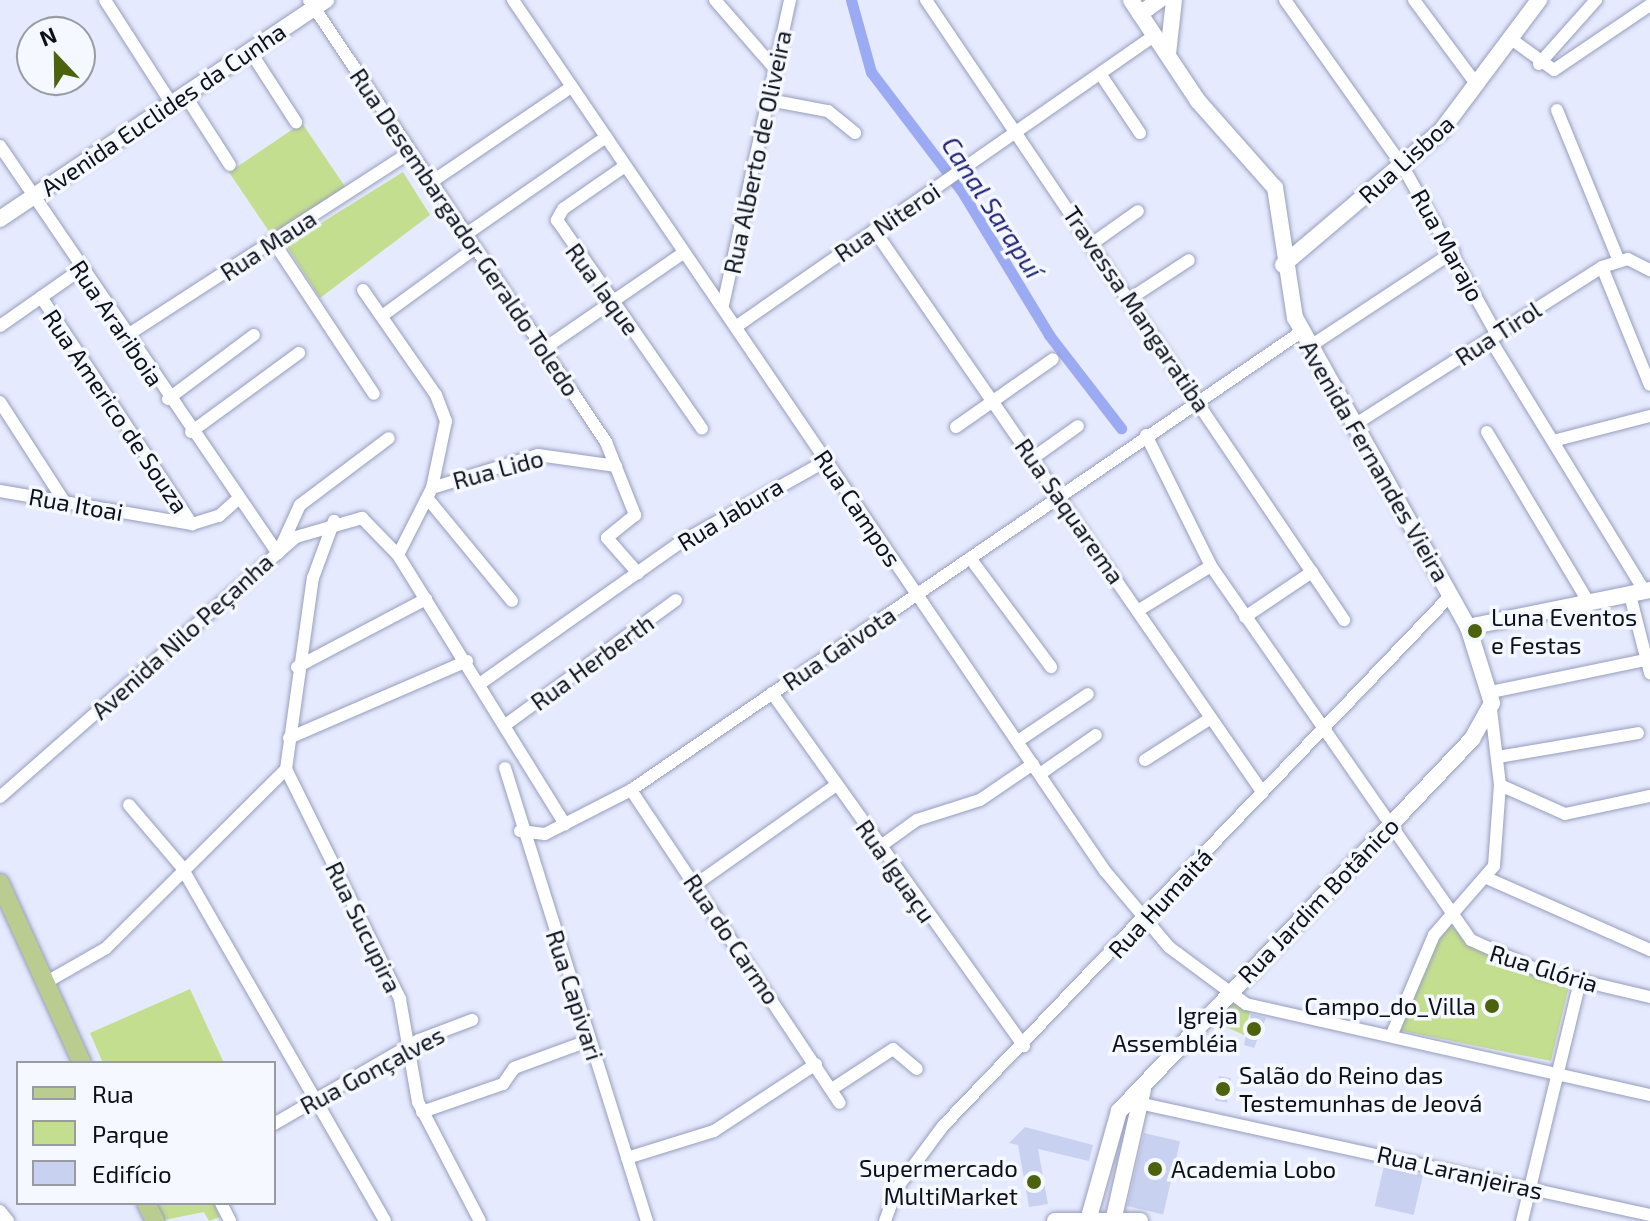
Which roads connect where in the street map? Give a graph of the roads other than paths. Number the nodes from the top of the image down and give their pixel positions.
1 (105, 0) edge
2 (513, 0) edge
3 (715, 0) edge
4 (790, 0) edge
5 (926, 0) edge
6 (1159, 0) edge
7 (1174, 0) edge
8 (1285, 0) edge
9 (1414, 0) edge
10 (1596, 0) edge
11 (316, 3) edge
12 (1532, 3) edge
13 (1650, 5) edge
14 (1135, 7) edge
15 (1155, 35) junction
16 (1511, 39) junction
17 (250, 51) junction
18 (1168, 54) junction
19 (1539, 64) junction
20 (775, 69) junction
21 (1101, 75) junction
22 (1474, 81) junction
23 (571, 87) junction
24 (178, 99) junction
25 (769, 100) junction
26 (1557, 110) dead end
27 (296, 122) dead end
28 (855, 133) dead end
29 (1140, 133) dead end
30 (1018, 136) junction
31 (606, 137) junction
32 (0, 146) edge
33 (410, 152) junction
34 (230, 165) dead end
35 (1402, 165) junction
36 (625, 166) junction
37 (430, 183) junction
38 (33, 196) junction
39 (1138, 211) dead end
40 (0, 219) edge
41 (874, 230) junction
42 (465, 235) junction
43 (273, 241) junction
44 (1093, 243) junction
45 (474, 249) junction
46 (1453, 252) junction
47 (683, 253) junction
48 (1618, 259) junction
49 (1189, 260) dead end
50 (1283, 265) junction
51 (1602, 267) junction
52 (80, 270) junction
53 (1650, 270) edge
54 (363, 290) dead end
55 (41, 297) junction
56 (1131, 298) junction
57 (611, 302) junction
58 (723, 305) junction
59 (382, 316) junction
60 (0, 326) edge
61 (737, 326) junction
62 (254, 335) dead end
63 (126, 336) junction
64 (1494, 337) junction
65 (1305, 340) junction
66 (545, 348) junction
67 (299, 353) dead end
68 (1053, 359) dead end
69 (1650, 385) edge
70 (374, 394) dead end
71 (168, 399) junction
72 (995, 401) junction
73 (1199, 401) junction
74 (0, 402) edge
75 (1650, 416) edge
76 (1078, 426) dead end
77 (956, 427) dead end
78 (1351, 427) junction
79 (702, 429) dead end
80 (191, 432) junction
81 (1487, 432) dead end
82 (389, 438) dead end
83 (1141, 438) junction
84 (1553, 441) junction
85 (1033, 458) junction
86 (826, 461) junction
87 (616, 466) junction
88 (0, 491) edge
89 (430, 493) junction
90 (1058, 496) junction
91 (239, 498) junction
92 (65, 503) junction
93 (334, 521) junction
94 (192, 524) junction
95 (278, 553) junction
96 (398, 555) junction
97 (970, 558) junction
98 (1211, 566) junction
99 (1312, 572) junction
100 (638, 573) junction
101 (1642, 592) edge
102 (917, 594) junction
103 (1451, 595) junction
104 (426, 599) junction
105 (676, 600) dead end
106 (512, 601) dead end
107 (1590, 605) junction
108 (1139, 610) junction
109 (1245, 617) junction
110 (1344, 620) dead end
111 (1468, 627) junction
112 (467, 661) junction
113 (297, 667) junction
114 (1051, 667) dead end
115 (1648, 667) edge
116 (481, 683) junction
117 (1491, 692) junction
118 (772, 693) junction
119 (1088, 694) dead end
120 (1491, 710) junction
121 (1211, 718) junction
122 (508, 723) junction
123 (1325, 729) junction
124 (1638, 733) dead end
125 (1096, 735) dead end
126 (289, 738) junction
127 (1018, 741) junction
128 (1498, 757) junction
129 (1145, 760) dead end
130 (505, 768) dead end
131 (286, 769) junction
132 (1036, 769) junction
133 (836, 785) junction
134 (1500, 785) junction
135 (631, 790) junction
136 (1263, 793) junction
137 (1650, 796) edge
138 (0, 797) edge
139 (129, 805) dead end
140 (565, 824) junction
141 (1391, 825) junction
142 (520, 831) junction
143 (878, 848) junction
144 (181, 866) junction
145 (1489, 879) junction
146 (0, 883) edge
147 (695, 885) junction
148 (1453, 915) junction
149 (1144, 921) junction
150 (1650, 950) edge
151 (1580, 982) junction
152 (45, 983) junction
153 (1228, 993) junction
154 (1650, 997) edge
155 (472, 1020) dead end
156 (1392, 1034) junction
157 (590, 1040) junction
158 (1024, 1046) junction
159 (406, 1050) junction
160 (81, 1061) edge
161 (816, 1064) junction
162 (917, 1069) dead end
163 (1555, 1072) junction
164 (832, 1089) junction
165 (1650, 1095) edge
166 (1138, 1098) junction
167 (317, 1099) junction
168 (840, 1103) dead end
169 (422, 1112) junction
170 (276, 1123) edge
171 (627, 1158) junction
172 (1529, 1188) junction
173 (0, 1211) edge
174 (1650, 1215) edge
175 (1089, 1217) junction
176 (1114, 1217) junction
177 (8, 1221) edge
178 (385, 1221) edge
179 (480, 1221) edge
180 (647, 1221) edge
181 (885, 1221) edge
182 (1055, 1221) edge
183 (1140, 1221) edge
184 (1522, 1221) edge

1 - 24 street
2 - 23 street, Rua Campos
3 - 20 street
4 - 20 street, Rua Alberto de Oliveira
5 - 30 street, Travessa Mangaratiba
6 - 14 main road
7 - 18 main road
8 - 35 street, Rua Marajo
9 - 22 street
10 - 19 street
11 - 17 main road, Avenida Euclides da Cunha
11 - 33 street, Rua Desembargador Geraldo Toledo
12 - 16 main road, Rua Lisboa
13 - 19 street
14 - 15 main road, Avenida Fernandes Vieira
15 - 18 main road, Avenida Fernandes Vieira
15 - 21 street, Rua Niteroi
16 - 19 street
16 - 22 main road, Rua Lisboa
17 - 24 main road, Avenida Euclides da Cunha
17 - 27 street
18 - 50 main road, Avenida Fernandes Vieira
20 - 25 street, Rua Alberto de Oliveira
21 - 29 street
21 - 30 street, Rua Niteroi
22 - 35 main road, Rua Lisboa
23 - 31 street, Rua Campos
23 - 37 street
24 - 34 street
24 - 38 main road, Avenida Euclides da Cunha
25 - 28 street
25 - 58 street, Rua Alberto de Oliveira
26 - 48 street
30 - 41 street, Rua Niteroi
30 - 44 street, Travessa Mangaratiba
31 - 36 street, Rua Campos
31 - 42 street
32 - 38 street, Rua Arariboia
33 - 37 street, Rua Desembargador Geraldo Toledo
33 - 43 street, Rua Maua
35 - 46 street, Rua Marajo
35 - 50 main road, Rua Lisboa
36 - 47 street, Rua Campos
36 - 57 street, Rua Iaque
37 - 42 street, Rua Desembargador Geraldo Toledo
38 - 40 main road, Avenida Euclides da Cunha
38 - 52 street, Rua Arariboia
39 - 44 street
41 - 61 street, Rua Niteroi
41 - 72 street, Rua Saquarema
42 - 45 street, Rua Desembargador Geraldo Toledo
43 - 63 street, Rua Maua
43 - 70 street
44 - 56 street, Travessa Mangaratiba
45 - 59 street
45 - 66 street, Rua Desembargador Geraldo Toledo
46 - 64 street, Rua Marajo
46 - 65 street, Rua Gaivota
47 - 57 street
47 - 58 street, Rua Campos
48 - 51 street, Rua Tirol
48 - 53 street
49 - 56 street
50 - 65 main road, Avenida Fernandes Vieira
51 - 64 street, Rua Tirol
51 - 69 street
52 - 55 street
52 - 63 street, Rua Arariboia
54 - 59 street
55 - 60 street
55 - 94 street, Rua Americo de Souza
56 - 73 street, Travessa Mangaratiba
57 - 66 street
57 - 79 street, Rua Iaque
58 - 61 street, Rua Campos
59 - 89 street
61 - 86 street, Rua Campos
62 - 71 street
63 - 71 street, Rua Arariboia
64 - 78 street, Rua Tirol
64 - 84 street, Rua Marajo
65 - 73 street, Rua Gaivota
65 - 78 main road, Avenida Fernandes Vieira
66 - 87 street, Rua Desembargador Geraldo Toledo
67 - 80 street
68 - 72 street
71 - 80 street, Rua Arariboia
72 - 77 street
72 - 85 street, Rua Saquarema
73 - 83 street, Rua Gaivota
73 - 99 street, Travessa Mangaratiba
74 - 92 street
75 - 84 street
76 - 85 street
78 - 103 main road, Avenida Fernandes Vieira
80 - 91 street, Rua Arariboia
81 - 107 street
82 - 95 street, Avenida Nilo Peçanha
83 - 90 street, Rua Gaivota
83 - 98 street
84 - 101 street, Rua Marajo
85 - 90 street, Rua Saquarema
86 - 100 street, Rua Jabura
86 - 102 street, Rua Campos
87 - 89 street, Rua Lido
87 - 100 street
88 - 92 street, Rua Itoai
89 - 96 street
89 - 106 street
90 - 97 street, Rua Gaivota
90 - 108 street, Rua Saquarema
91 - 94 street
91 - 95 street, Rua Arariboia
92 - 94 street, Rua Itoai
93 - 95 street
93 - 96 street
93 - 113 street
95 - 138 street, Avenida Nilo Peçanha
96 - 104 street
97 - 102 street, Rua Gaivota
97 - 114 street
98 - 108 street
98 - 109 street
99 - 109 street
99 - 110 street, Travessa Mangaratiba
100 - 116 street, Rua Jabura
101 - 107 main road
101 - 115 street, Rua Marajo
102 - 118 street, Rua Gaivota
102 - 127 street, Rua Campos
103 - 111 main road, Avenida Fernandes Vieira
103 - 123 street, Rua Humaitá
104 - 112 street
104 - 113 street
105 - 122 street, Rua Herberth
107 - 111 main road
108 - 121 street, Rua Saquarema
109 - 123 street
111 - 117 main road, Avenida Fernandes Vieira
112 - 116 street
112 - 126 street
113 - 126 street
115 - 117 street
116 - 122 street
117 - 120 main road, Avenida Fernandes Vieira
118 - 133 street, Rua Iguaçu
118 - 135 street, Rua Gaivota
119 - 127 street
120 - 128 street
120 - 141 main road, Rua Jardim Botânico
121 - 129 street
121 - 136 street, Rua Saquarema
122 - 140 street
123 - 136 street, Rua Humaitá
123 - 141 street
124 - 128 street
125 - 132 street
126 - 131 street
127 - 132 street, Rua Campos
128 - 134 street
130 - 142 street, Rua Capivari
131 - 144 street
131 - 159 street, Rua Sucupira
132 - 143 street
132 - 149 street, Rua Campos
133 - 143 street, Rua Iguaçu
133 - 147 street
134 - 137 street
134 - 145 street
135 - 140 street, Rua Gaivota
135 - 147 street, Rua do Carmo
136 - 149 street, Rua Humaitá
139 - 144 street
140 - 142 street, Rua Gaivota
141 - 148 street
141 - 153 main road, Rua Jardim Botânico
142 - 157 street, Rua Capivari
143 - 158 street, Rua Iguaçu
144 - 152 street
144 - 167 street
145 - 148 street
145 - 150 street
146 - 152 main road
147 - 161 street, Rua do Carmo
148 - 151 street, Rua Glória
148 - 156 street
149 - 153 street, Rua Campos
149 - 158 street, Rua Humaitá
151 - 154 street, Rua Glória
151 - 163 street
152 - 160 main road
153 - 156 street, Rua Campos
153 - 166 main road, Rua Jardim Botânico
155 - 159 street, Rua Gonçalves
156 - 163 street, Rua Campos
157 - 169 street
157 - 171 street, Rua Capivari
158 - 181 street, Rua Humaitá
159 - 167 street, Rua Gonçalves
159 - 169 street, Rua Sucupira
161 - 164 street, Rua do Carmo
161 - 171 street
162 - 164 street
163 - 165 street, Rua Campos
163 - 172 street
164 - 168 street, Rua do Carmo
166 - 172 street, Rua Laranjeiras
166 - 175 main road, Rua Jardim Botânico
166 - 176 main road, Rua Jardim Botânico
167 - 170 street, Rua Gonçalves
167 - 178 street
169 - 179 street, Rua Sucupira
171 - 180 street, Rua Capivari
172 - 174 street, Rua Laranjeiras
172 - 184 street
173 - 177 street
175 - 176 main road
175 - 182 main road
176 - 183 main road

